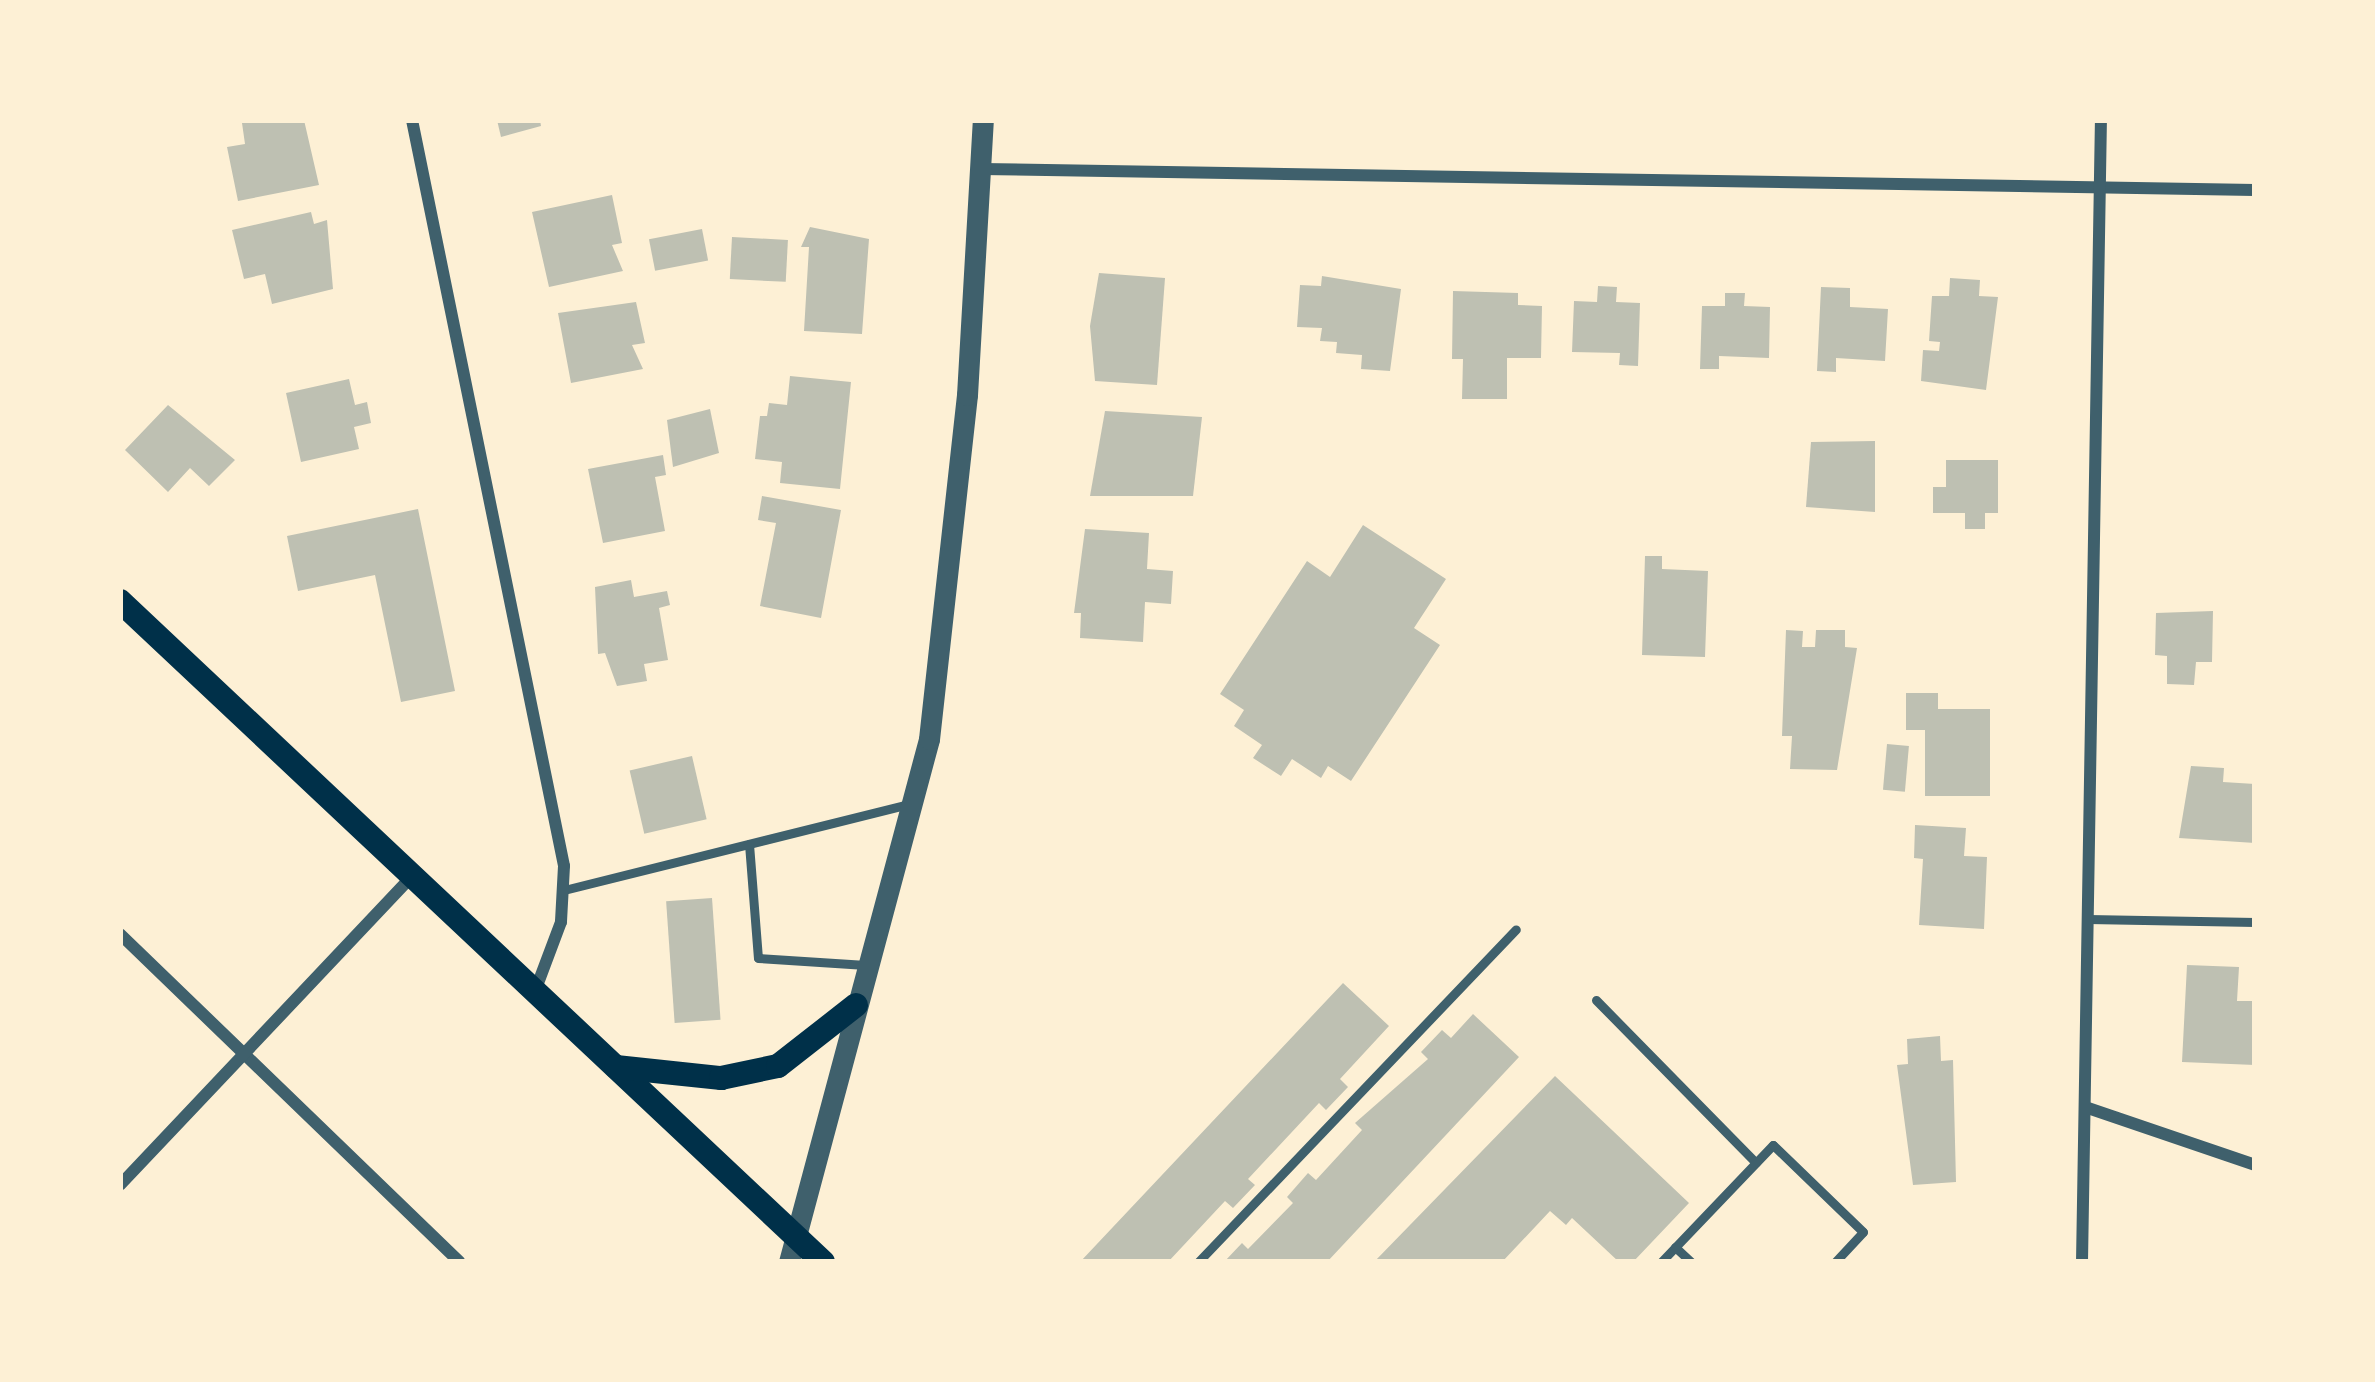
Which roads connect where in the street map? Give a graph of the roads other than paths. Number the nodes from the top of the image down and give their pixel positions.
1 (412, 120) edge
2 (983, 120) edge
3 (2102, 120) edge
4 (981, 169) junction
5 (2100, 188) junction
6 (2255, 190) edge
7 (120, 602) edge
8 (911, 804) junction
9 (749, 844) junction
10 (412, 876) junction
11 (563, 890) junction
12 (2088, 919) junction
13 (2255, 922) edge
14 (1516, 929) dead end
15 (120, 934) edge
16 (867, 965) junction
17 (535, 992) junction
18 (1596, 1000) dead end
19 (856, 1004) junction
20 (241, 1052) junction
21 (616, 1067) junction
22 (2085, 1107) junction
23 (1756, 1163) junction
24 (2255, 1165) edge
25 (120, 1184) edge
26 (795, 1236) junction
27 (1675, 1247) junction
28 (460, 1262) edge
29 (789, 1262) edge
30 (823, 1262) edge
31 (1198, 1262) edge
32 (1661, 1262) edge
33 (1691, 1262) edge
34 (1835, 1262) edge
35 (2082, 1262) edge

1 - 11 street
2 - 4 street
3 - 5 street
4 - 5 street
4 - 8 street
5 - 6 street
5 - 12 street
7 - 10 main road
8 - 9 lane
8 - 16 street
9 - 11 lane
9 - 16 lane
10 - 17 main road
10 - 20 street
11 - 17 street
12 - 13 lane
12 - 22 street
14 - 31 lane
15 - 20 street
16 - 19 street
17 - 21 main road
18 - 23 lane
19 - 21 main road
19 - 26 street
20 - 25 street
20 - 28 street
21 - 26 main road
22 - 24 street
22 - 35 street
23 - 27 lane
23 - 34 lane
26 - 29 street
26 - 30 main road
27 - 32 lane
27 - 33 lane

